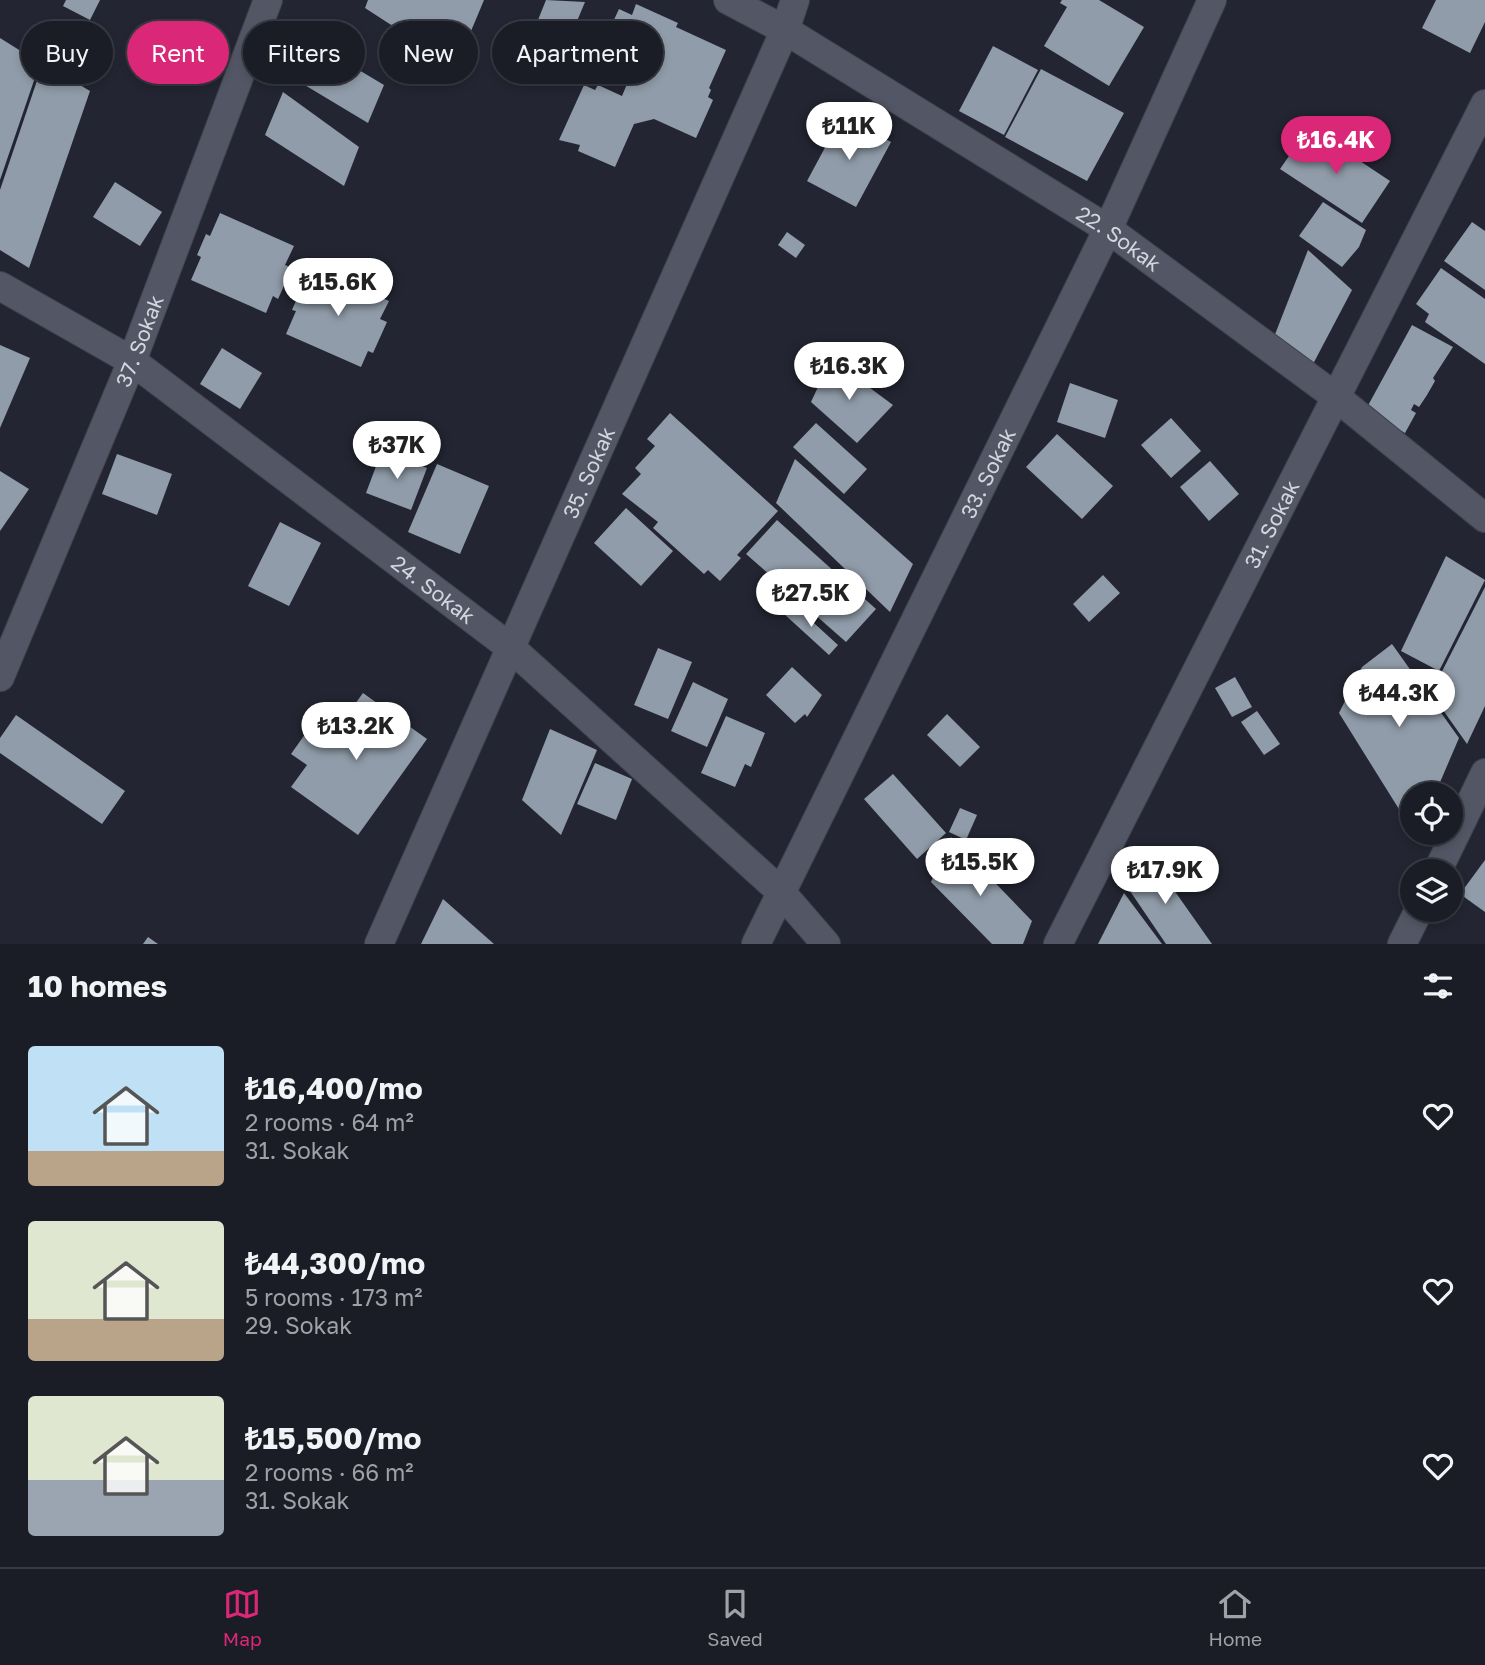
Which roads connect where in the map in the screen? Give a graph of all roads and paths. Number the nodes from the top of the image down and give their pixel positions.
1 (268, 0) edge
2 (728, 0) edge
3 (795, 0) edge
4 (1212, 0) edge
5 (785, 30) junction
6 (1485, 104) edge
7 (1108, 229) junction
8 (0, 286) edge
9 (131, 361) junction
10 (1336, 397) junction
11 (1485, 518) edge
12 (511, 648) junction
13 (0, 677) edge
14 (1485, 773) edge
15 (1443, 859) edge
16 (780, 891) junction
17 (1413, 922) edge
18 (379, 944) edge
19 (756, 944) edge
20 (826, 944) edge
21 (1058, 944) edge
22 (1402, 944) edge

1 - 9 street, 37. Sokak
2 - 5 street, 22. Sokak
3 - 5 street, 35. Sokak
4 - 7 street, 33. Sokak
5 - 7 street, 22. Sokak
5 - 12 street, 35. Sokak
6 - 10 street, 31. Sokak
7 - 10 street, 22. Sokak
7 - 16 street, 33. Sokak
8 - 9 street, 24. Sokak
9 - 12 street, 24. Sokak
9 - 13 street, 37. Sokak
10 - 11 street, 22. Sokak
10 - 21 street, 31. Sokak
12 - 16 street, 24. Sokak
12 - 18 street, 35. Sokak
14 - 15 street
16 - 19 street, 33. Sokak
16 - 20 street, 24. Sokak
17 - 22 street

